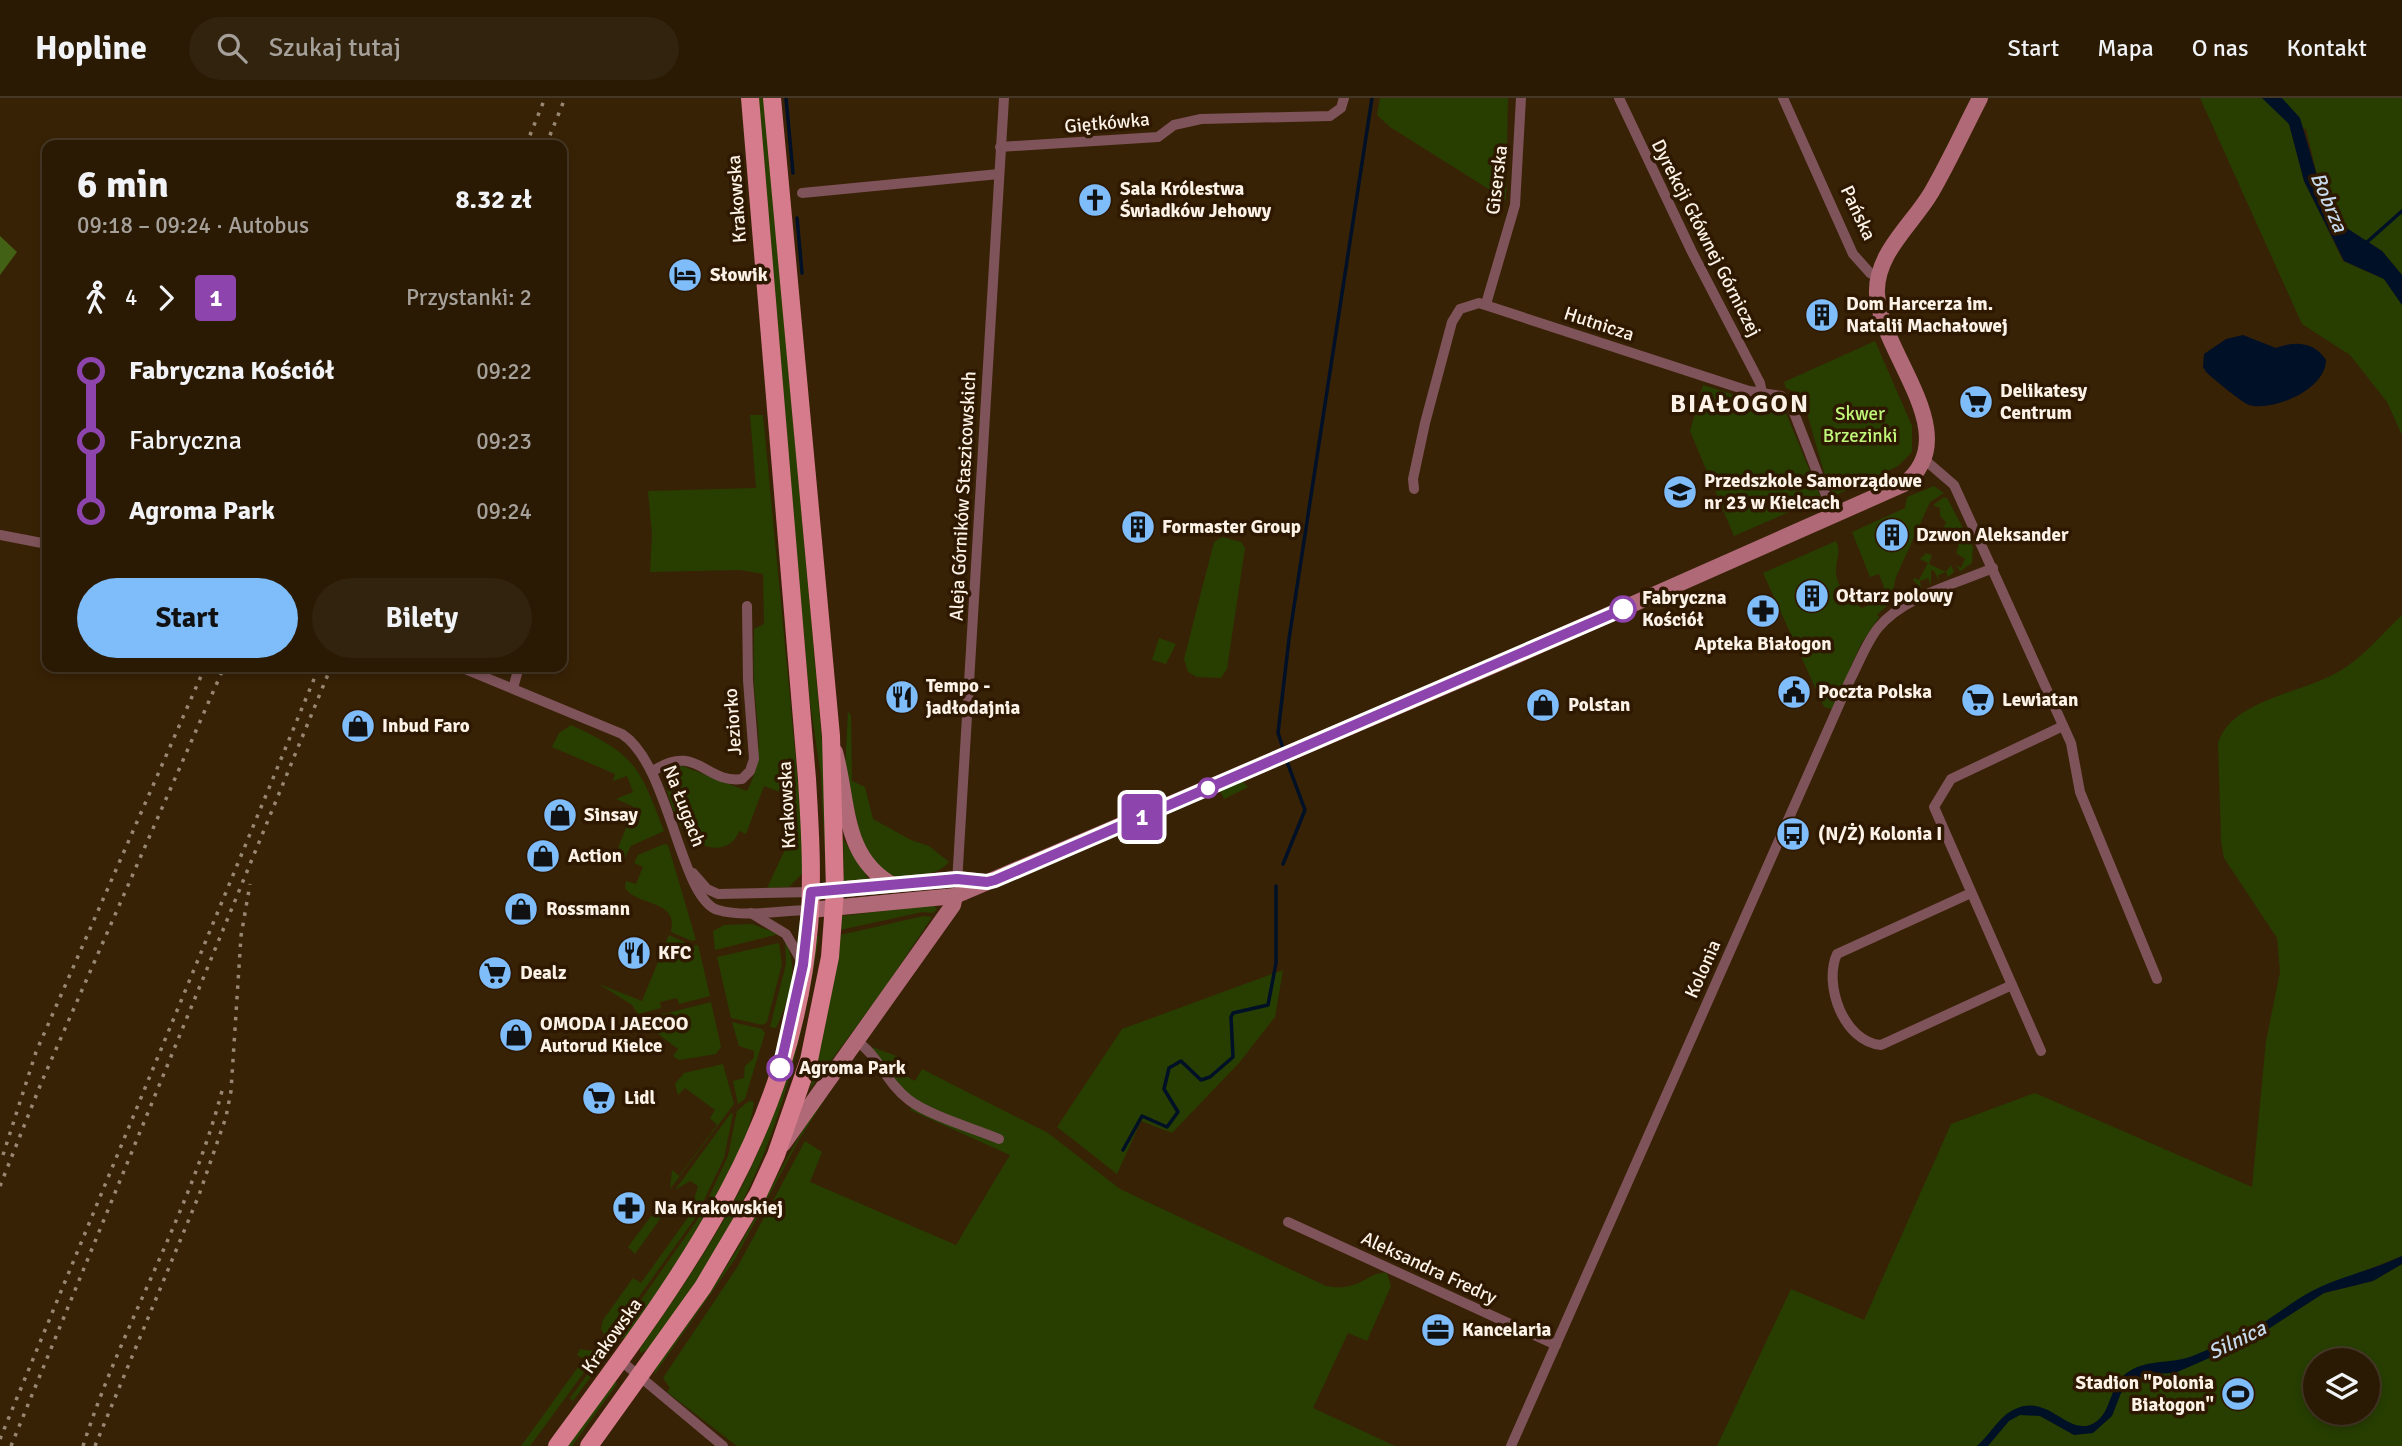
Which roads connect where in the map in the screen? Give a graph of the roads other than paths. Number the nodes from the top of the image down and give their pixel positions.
1 (750, 98) edge
2 (772, 98) edge
3 (1004, 98) edge
4 (1344, 98) edge
5 (1521, 98) edge
6 (1619, 98) edge
7 (1783, 98) edge
8 (1980, 98) edge
9 (1000, 147) junction
10 (999, 174) junction
11 (802, 193) dead end
12 (1878, 277) junction
13 (1486, 304) junction
14 (1762, 393) junction
15 (1926, 460) junction
16 (1413, 489) dead end
17 (1834, 516) junction
18 (0, 535) edge
19 (42, 543) edge
20 (1993, 568) junction
21 (747, 606) dead end
22 (473, 672) edge
23 (518, 672) edge
24 (513, 688) junction
25 (2063, 726) junction
26 (831, 736) junction
27 (653, 771) junction
28 (688, 866) junction
29 (957, 879) junction
30 (987, 882) junction
31 (893, 885) junction
32 (835, 891) junction
33 (1971, 892) junction
34 (956, 896) junction
35 (810, 901) junction
36 (834, 909) junction
37 (749, 912) junction
38 (803, 965) junction
39 (2157, 979) dead end
40 (2012, 985) junction
41 (855, 1040) junction
42 (2041, 1051) dead end
43 (999, 1139) dead end
44 (776, 1155) junction
45 (1288, 1222) dead end
46 (1556, 1345) junction
47 (620, 1360) junction
48 (639, 1378) junction
49 (557, 1446) edge
50 (589, 1446) edge
51 (723, 1446) edge
52 (1511, 1446) edge

1 - 35 main road, Krakowska
2 - 26 main road
3 - 9 street, Aleja Górników Staszicowskich
4 - 9 street, Giętkówka
5 - 13 street, Giserska
6 - 14 street, Dyrekcji Głównej Górniczej
7 - 12 street, Pańska
8 - 12 main road
9 - 10 street, Aleja Górników Staszicowskich
10 - 11 street
10 - 29 street, Aleja Górników Staszicowskich
12 - 15 main road
13 - 14 street, Hutnicza
13 - 16 street
14 - 17 street, Hutnicza
15 - 17 main road
15 - 20 street
17 - 30 main road
18 - 19 street
20 - 25 street
20 - 46 street, Kolonia
21 - 27 street, Jeziorko
22 - 24 street, Na Ługach
23 - 24 street
24 - 27 street, Na Ługach
25 - 33 street
25 - 39 street
26 - 31 main road
26 - 32 main road
27 - 28 street, Na Ługach
28 - 35 street, Na Ługach
28 - 37 street, Na Ługach
29 - 30 main road
29 - 31 main road
29 - 34 street, Aleja Górników Staszicowskich
30 - 34 main road
31 - 32 main road
32 - 35 main road
32 - 36 main road
33 - 40 street
33 - 40 street
34 - 36 main road
34 - 41 main road
35 - 36 main road
35 - 37 street, Na Ługach
35 - 38 main road, Krakowska
36 - 44 main road
37 - 38 street, Na Ługach
38 - 47 main road, Krakowska
40 - 42 street
41 - 43 street
41 - 44 main road
44 - 48 main road
45 - 46 street, Aleksandra Fredry
46 - 52 street, Kolonia
47 - 48 street
47 - 49 main road, Krakowska
48 - 50 main road
48 - 51 street

